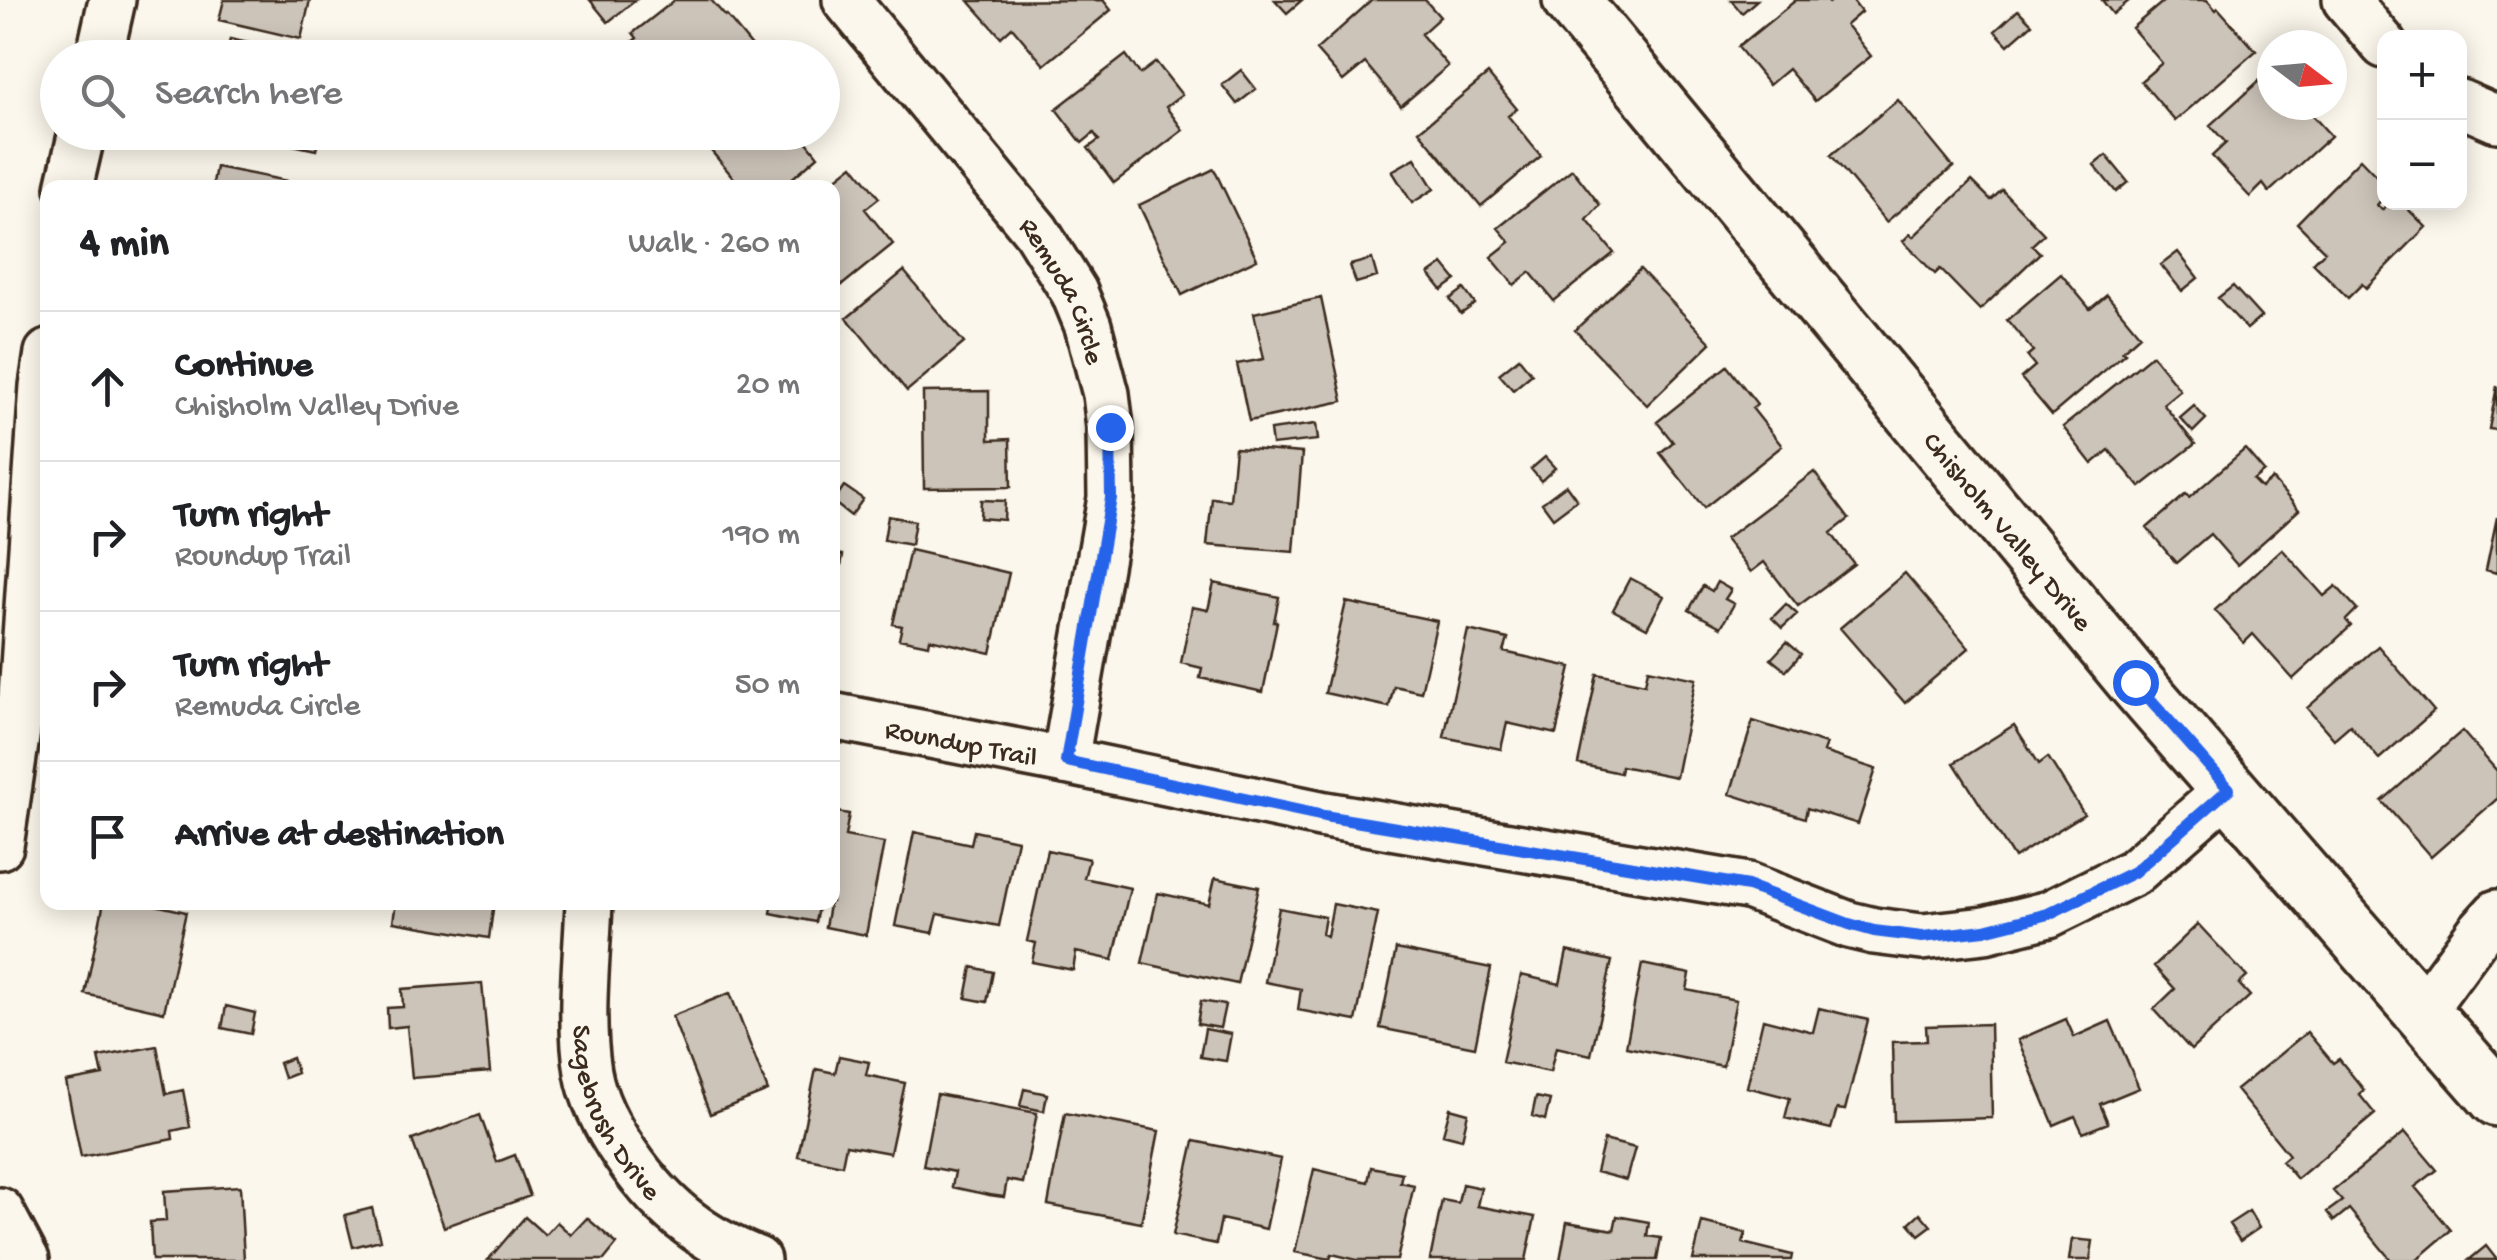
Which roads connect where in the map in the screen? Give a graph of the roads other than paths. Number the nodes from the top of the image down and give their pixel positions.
1 (112, 0) edge
2 (846, 0) edge
3 (1570, 0) edge
4 (2346, 0) edge
5 (2377, 37) edge
6 (102, 40) edge
7 (2467, 106) edge
8 (2497, 119) edge
9 (78, 150) edge
10 (71, 180) edge
11 (40, 537) edge
12 (38, 583) edge
13 (840, 718) edge
14 (1066, 761) junction
15 (2229, 789) junction
16 (0, 846) edge
17 (588, 910) edge
18 (2497, 912) edge
19 (2422, 1011) junction
20 (2497, 1098) edge
21 (0, 1211) edge
22 (26, 1260) edge
23 (756, 1260) edge

1 - 6 street
2 - 14 street, Remuda Circle
3 - 15 street, Chisholm Valley Drive
4 - 5 street
7 - 8 street
9 - 10 street
11 - 12 street
12 - 16 street
13 - 14 street, Roundup Trail
14 - 15 street, Roundup Trail
15 - 19 street, Chisholm Valley Drive
17 - 23 street, Sagebrush Drive
18 - 19 street
19 - 20 street, Chisholm Valley Drive
21 - 22 street

